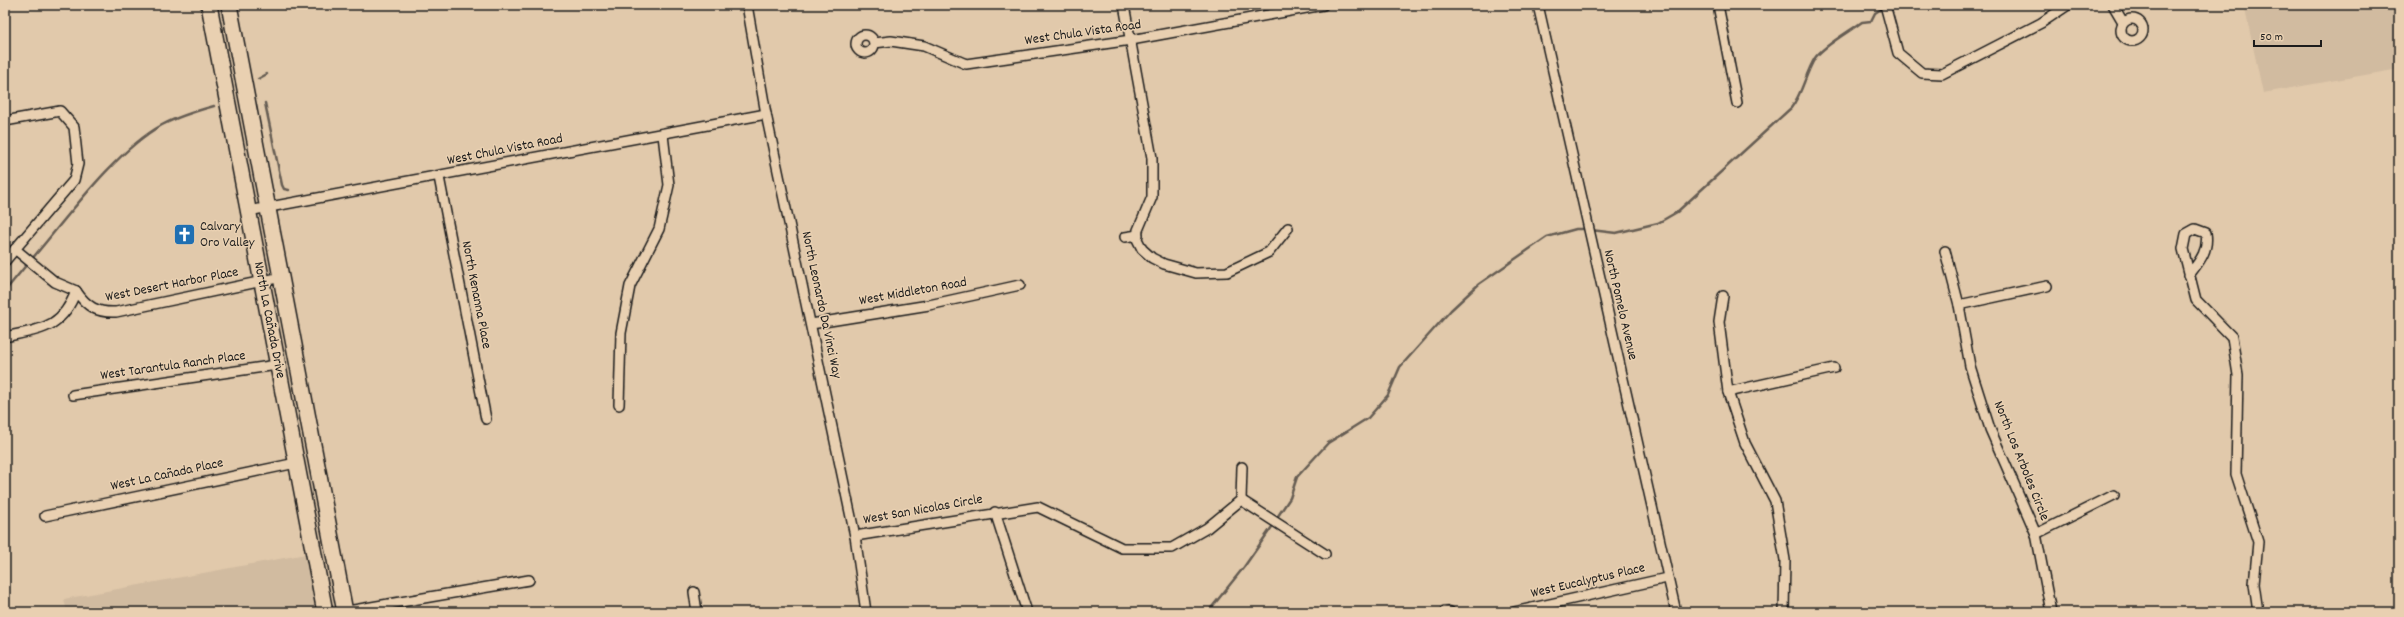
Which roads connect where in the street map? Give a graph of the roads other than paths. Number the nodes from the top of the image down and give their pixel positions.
1 (209, 5) edge
2 (229, 5) edge
3 (747, 5) edge
4 (1124, 5) edge
5 (1323, 5) edge
6 (1538, 5) edge
7 (1718, 5) edge
8 (1885, 5) edge
9 (2068, 5) edge
10 (2113, 5) edge
11 (2123, 22) dead end
12 (1131, 40) junction
13 (874, 43) dead end
14 (1737, 103) dead end
15 (766, 114) junction
16 (5, 121) edge
17 (663, 135) junction
18 (439, 177) junction
19 (268, 207) junction
20 (248, 211) junction
21 (1288, 228) dead end
22 (1138, 235) junction
23 (1125, 237) dead end
24 (15, 249) junction
25 (1945, 251) dead end
26 (5, 261) edge
27 (2189, 275) dead end
28 (282, 278) junction
29 (261, 282) junction
30 (1020, 285) dead end
31 (2047, 286) dead end
32 (76, 292) junction
33 (1724, 296) dead end
34 (1959, 305) junction
35 (811, 324) junction
36 (5, 336) edge
37 (277, 365) junction
38 (1834, 368) dead end
39 (1728, 392) junction
40 (73, 395) dead end
41 (619, 405) dead end
42 (486, 419) dead end
43 (296, 463) junction
44 (1242, 467) dead end
45 (2114, 495) dead end
46 (1241, 500) junction
47 (995, 512) junction
48 (45, 516) dead end
49 (2036, 534) junction
50 (855, 536) junction
51 (1325, 554) dead end
52 (1667, 578) junction
53 (529, 580) dead end
54 (694, 592) dead end
55 (324, 612) edge
56 (343, 612) edge
57 (698, 612) edge
58 (866, 612) edge
59 (1027, 612) edge
60 (1446, 612) edge
61 (1450, 612) edge
62 (1514, 612) edge
63 (1676, 612) edge
64 (1784, 612) edge
65 (2052, 612) edge
66 (2258, 612) edge

1 - 20 main road, North La Cañada Drive
2 - 19 main road, North La Cañada Drive
3 - 15 street, North Leonardo Da Vinci Way
4 - 12 street
5 - 12 street, West Chula Vista Road
6 - 52 street, North Pomelo Avenue
7 - 14 street
8 - 9 street
10 - 11 street
12 - 13 street, West Chula Vista Road
12 - 22 street
15 - 17 street, West Chula Vista Road
15 - 35 street, North Leonardo Da Vinci Way
16 - 24 street
17 - 18 street, West Chula Vista Road
17 - 41 street
18 - 19 street, West Chula Vista Road
18 - 42 street, North Kenanna Place
19 - 20 street, West Chula Vista Road
19 - 28 main road, North La Cañada Drive
20 - 29 main road, North La Cañada Drive
21 - 22 street
22 - 23 street
24 - 26 street
24 - 32 street
25 - 34 street, North Los Arboles Circle
27 - 66 street
28 - 29 street, West Desert Harbor Place
28 - 56 main road, North La Cañada Drive
29 - 32 street, West Desert Harbor Place
29 - 37 main road, North La Cañada Drive
30 - 35 street, West Middleton Road
31 - 34 street
32 - 36 street
33 - 39 street
34 - 49 street, North Los Arboles Circle
35 - 50 street, North Leonardo Da Vinci Way
37 - 40 street, West Tarantula Ranch Place
37 - 43 main road, North La Cañada Drive
38 - 39 street
39 - 64 street
43 - 48 street, West La Cañada Place
43 - 55 main road, North La Cañada Drive
44 - 46 street
45 - 49 street, North Los Arboles Circle
46 - 47 street, West San Nicolas Circle
46 - 51 street
47 - 50 street, West San Nicolas Circle
47 - 59 street, West San Nicolas Circle
49 - 65 street, North Los Arboles Circle
50 - 58 street, North Leonardo Da Vinci Way
52 - 62 street, West Eucalyptus Place
52 - 63 street, North Pomelo Avenue
53 - 56 street, North La Cañada Drive
54 - 57 street
60 - 61 street

